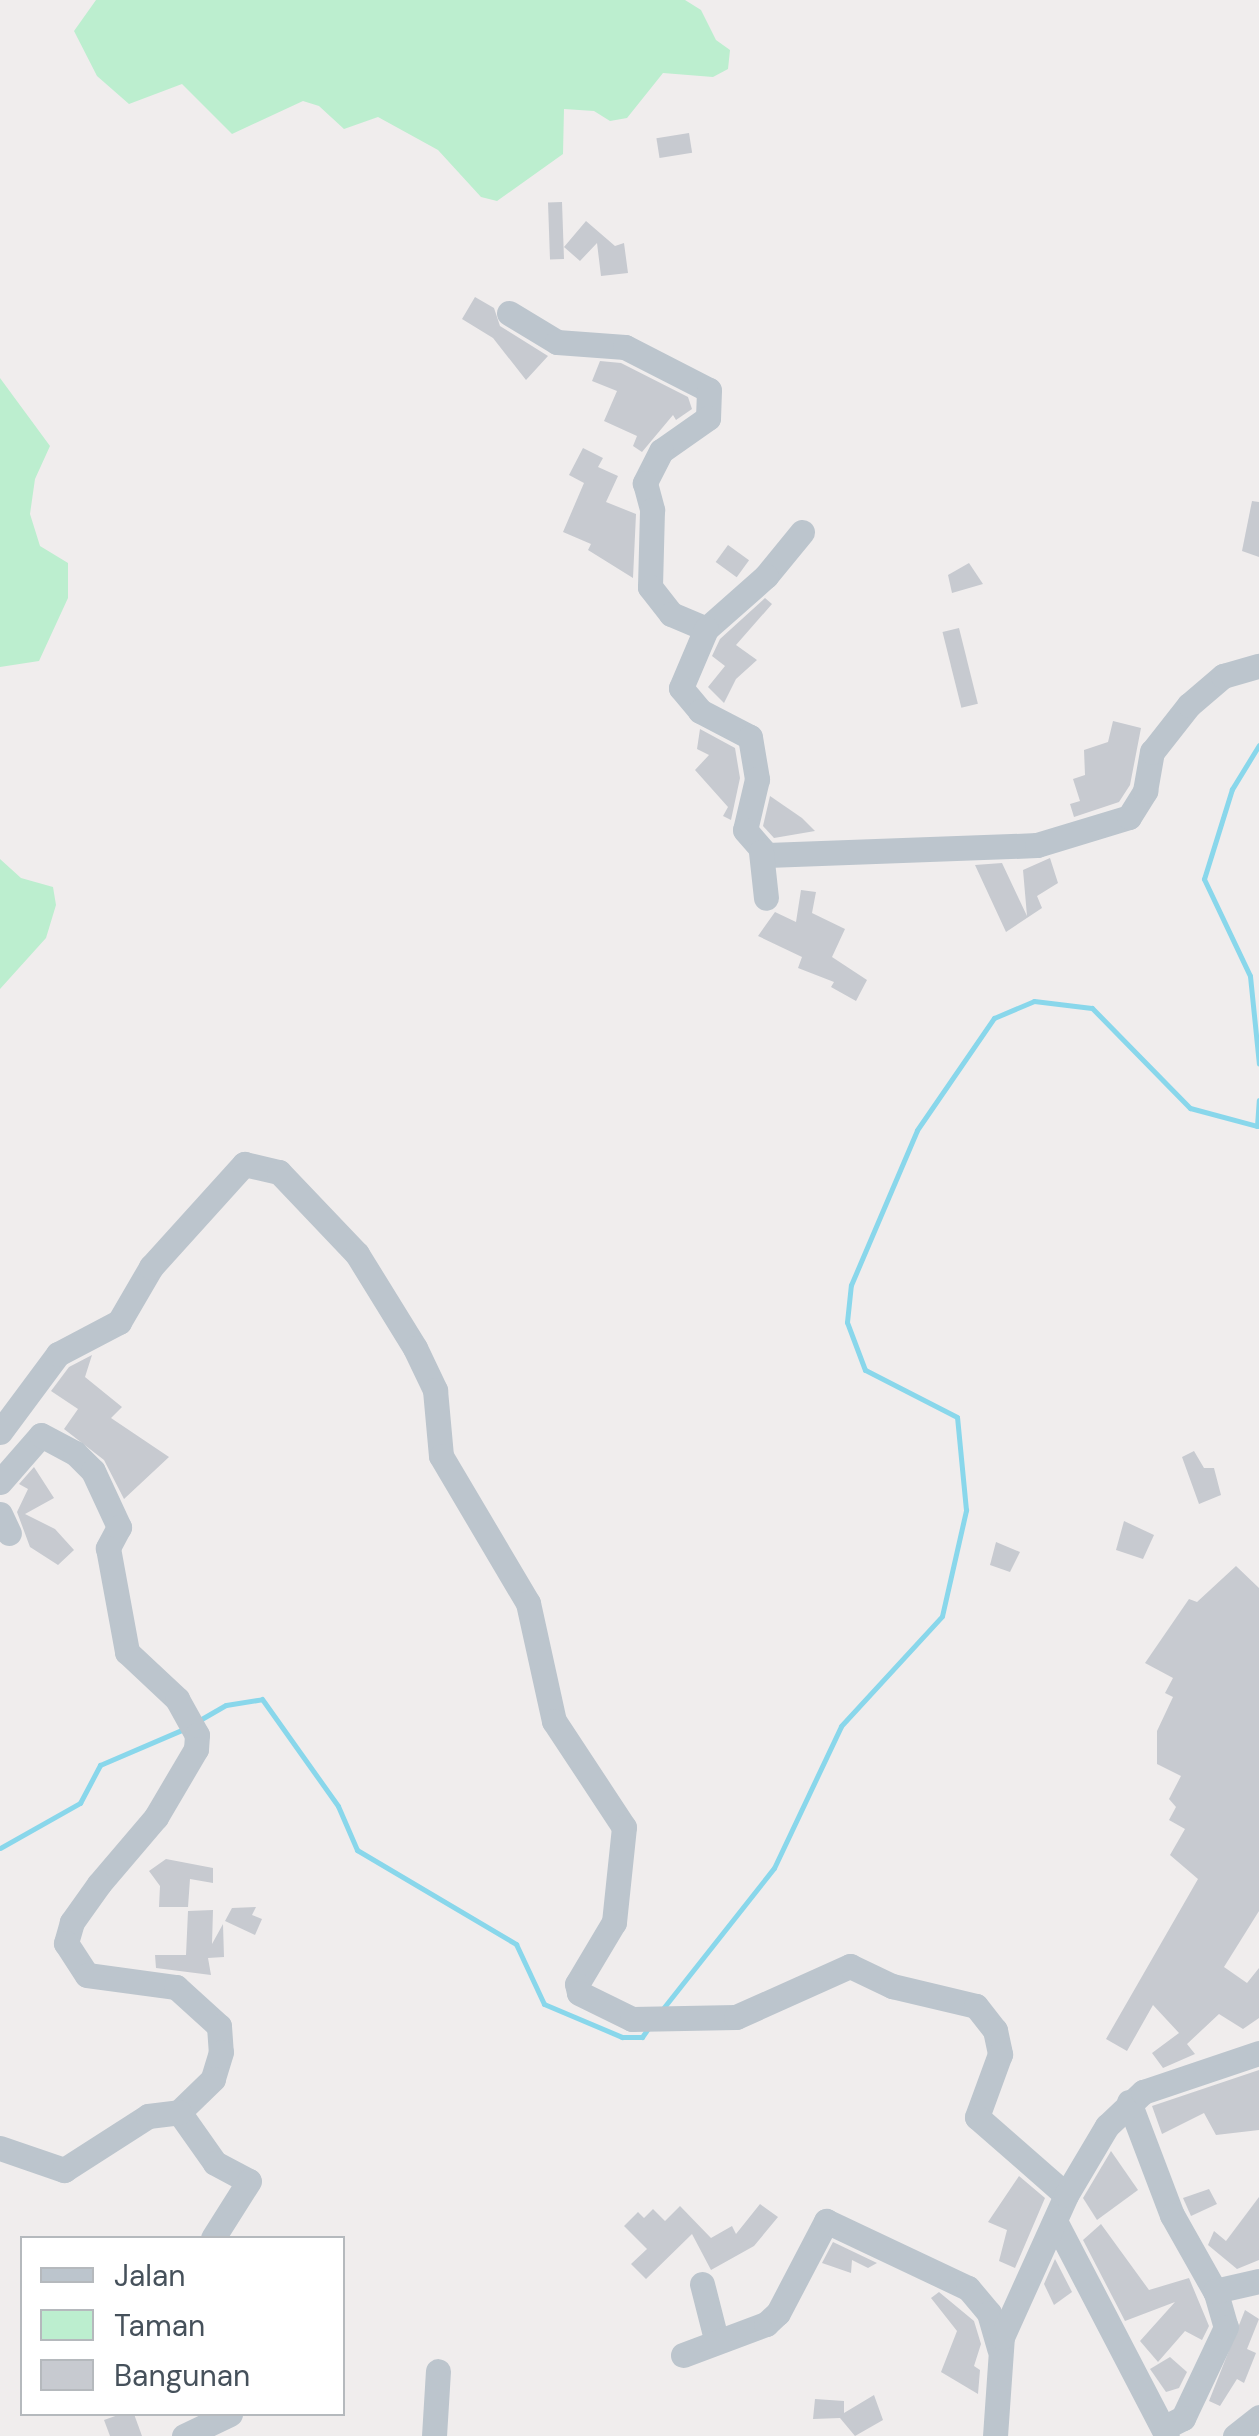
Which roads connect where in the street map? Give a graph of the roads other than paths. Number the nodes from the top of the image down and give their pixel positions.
1 (509, 313) dead end
2 (802, 532) dead end
3 (706, 630) junction
4 (1259, 666) edge
5 (760, 852) junction
6 (766, 898) dead end
7 (0, 1432) edge
8 (0, 1482) edge
9 (1259, 2053) edge
10 (1129, 2102) junction
11 (179, 2112) junction
12 (0, 2148) edge
13 (1066, 2195) junction
14 (1055, 2220) junction
15 (214, 2236) edge
16 (1259, 2280) edge
17 (702, 2284) dead end
18 (1215, 2291) junction
19 (716, 2339) junction
20 (1000, 2343) junction
21 (683, 2356) dead end
22 (438, 2371) dead end
23 (226, 2416) edge
24 (1259, 2417) edge
25 (1165, 2432) edge
26 (184, 2436) edge
27 (434, 2436) edge
28 (996, 2436) edge
29 (1235, 2436) edge

1 - 3 street
2 - 3 street
3 - 5 street
4 - 5 street
5 - 6 street
7 - 13 street
8 - 11 street
9 - 10 street
10 - 13 street
10 - 18 street
11 - 12 street
11 - 15 street
13 - 14 street
14 - 20 street
14 - 25 street
16 - 18 street
17 - 19 street
18 - 25 street
19 - 20 street
19 - 21 street
20 - 28 street
22 - 27 street
23 - 26 street
24 - 29 street

